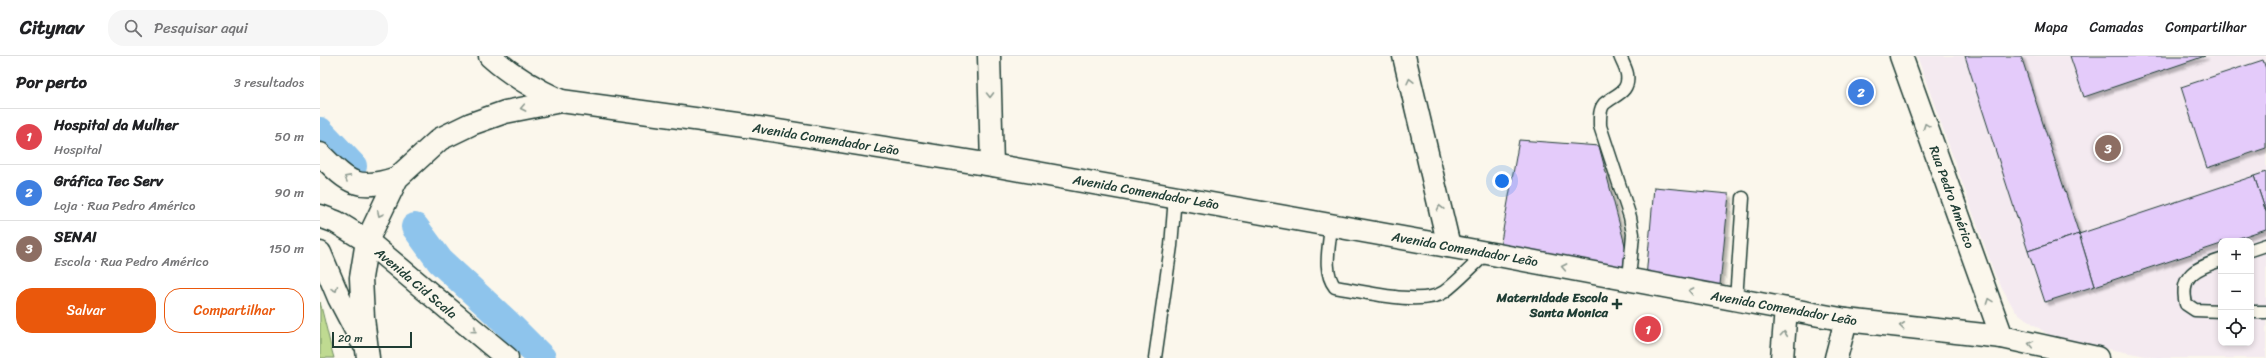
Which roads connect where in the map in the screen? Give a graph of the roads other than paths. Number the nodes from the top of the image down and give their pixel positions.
1 (490, 56) edge
2 (989, 56) edge
3 (1404, 56) edge
4 (1620, 56) edge
5 (1901, 56) edge
6 (561, 101) junction
7 (320, 154) edge
8 (992, 165) junction
9 (397, 178) junction
10 (1175, 197) junction
11 (1744, 198) dead end
12 (320, 216) edge
13 (1331, 225) junction
14 (367, 242) junction
15 (2266, 245) edge
16 (1449, 246) junction
17 (2254, 249) edge
18 (1487, 252) junction
19 (320, 253) edge
20 (2218, 261) edge
21 (1629, 280) junction
22 (1736, 300) junction
23 (1786, 309) junction
24 (2218, 310) edge
25 (2254, 312) edge
26 (2266, 312) edge
27 (1846, 320) junction
28 (2002, 337) junction
29 (367, 354) edge
30 (507, 358) edge
31 (1155, 358) edge
32 (1782, 358) edge
33 (1836, 358) edge
34 (2097, 358) edge

1 - 6 main road
2 -> 8 main road
16 -> 3 main road
4 - 21 lane
28 -> 5 main road, Rua Pedro Américo
6 - 8 main road, Avenida Comendador Leão
6 -> 9 main road, Avenida Comendador Leão
9 -> 7 main road
8 - 10 main road, Avenida Comendador Leão
9 -> 14 main road, Avenida Comendador Leão
10 - 13 main road, Avenida Comendador Leão
10 - 31 lane
11 - 22 lane
12 - 14 main road, Avenida Cid Scala
13 - 16 main road, Avenida Comendador Leão
13 - 18 lane
14 - 29 main road, Avenida Comendador Leão
14 -> 30 main road, Avenida Cid Scala
15 - 17 lane
16 - 18 main road, Avenida Comendador Leão
21 -> 18 main road, Avenida Comendador Leão
19 -> 29 main road
20 - 24 lane
22 -> 21 main road, Avenida Comendador Leão
22 - 23 main road, Avenida Comendador Leão
23 - 27 main road, Avenida Comendador Leão
32 -> 23 main road
25 - 26 lane
28 -> 27 main road, Avenida Comendador Leão
27 - 33 main road
34 -> 28 main road, Avenida Comendador Leão

